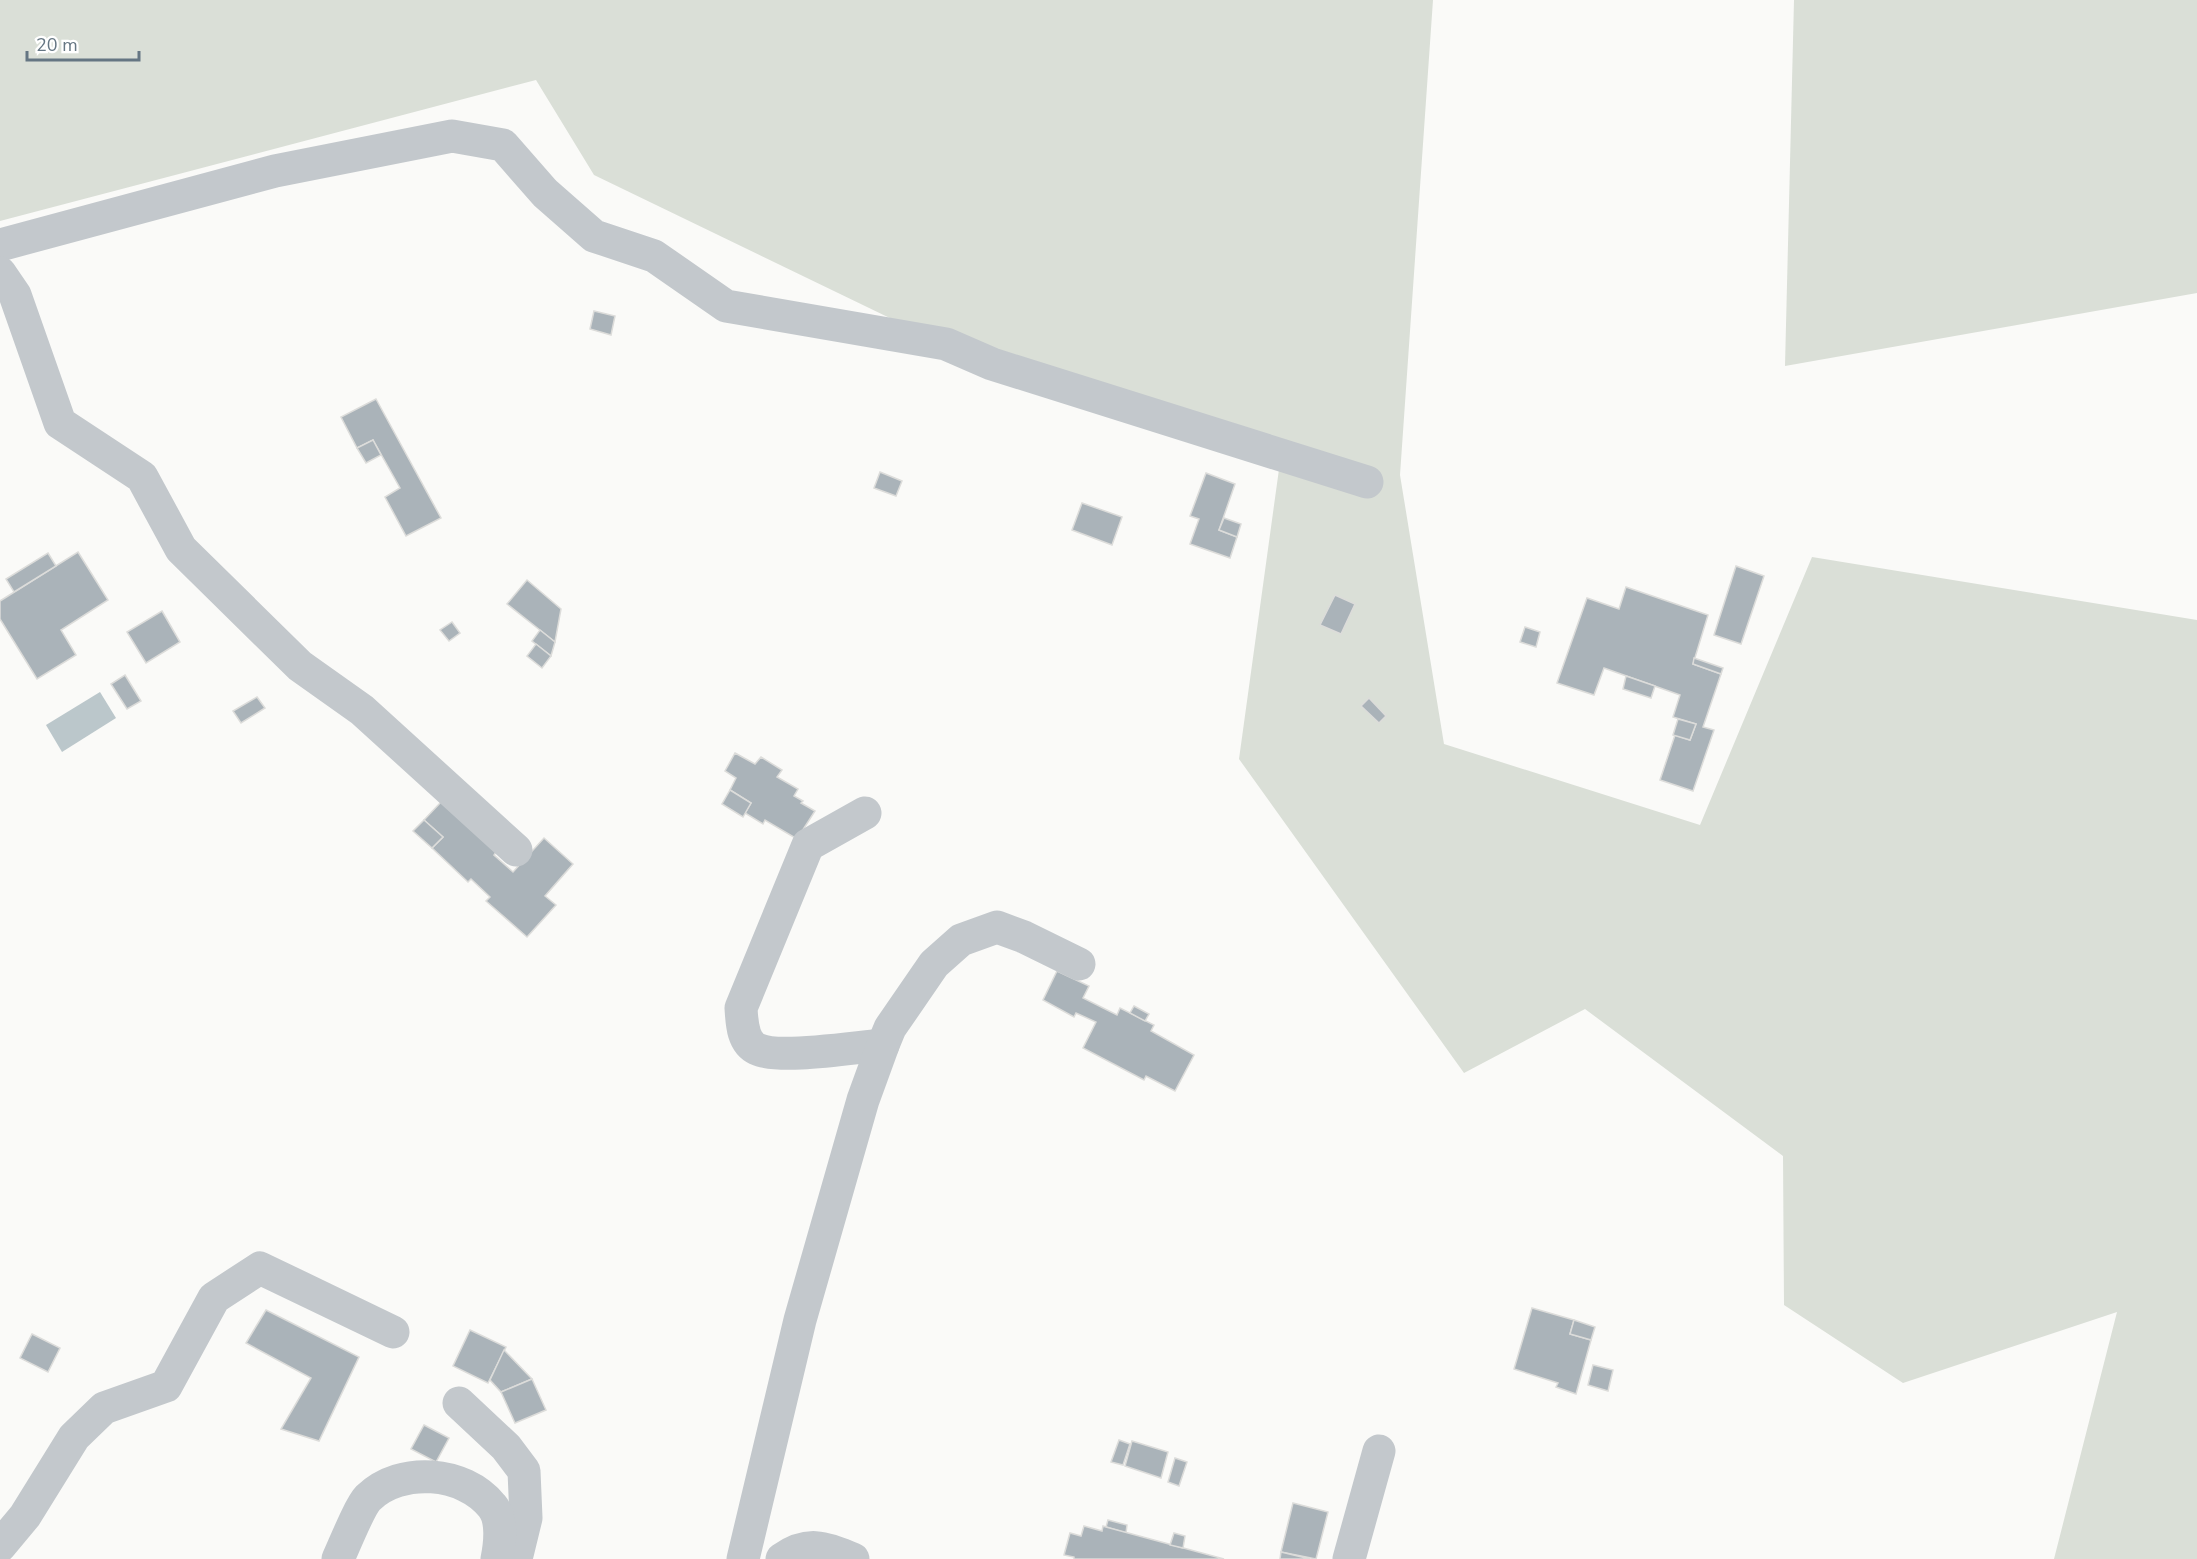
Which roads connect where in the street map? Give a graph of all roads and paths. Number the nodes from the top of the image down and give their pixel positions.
1 (0, 245) edge
2 (0, 273) edge
3 (1367, 482) dead end
4 (865, 813) dead end
5 (516, 850) dead end
6 (1079, 964) dead end
7 (883, 1045) junction
8 (393, 1332) dead end
9 (459, 1403) dead end
10 (1378, 1451) dead end
11 (0, 1546) edge
12 (338, 1559) edge
13 (497, 1559) edge
14 (516, 1559) edge
15 (743, 1559) edge
16 (782, 1559) edge
17 (853, 1559) edge
18 (1349, 1559) edge

1 - 3 street
2 - 5 street
4 - 7 street
6 - 7 street
7 - 15 street
8 - 11 street
9 - 14 street
10 - 18 street
12 - 13 street
16 - 17 street

